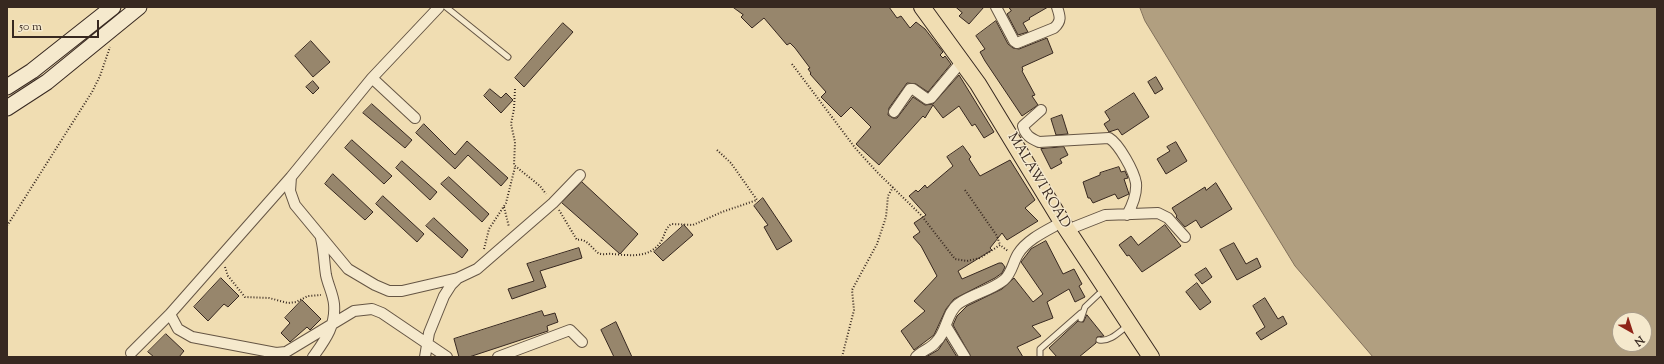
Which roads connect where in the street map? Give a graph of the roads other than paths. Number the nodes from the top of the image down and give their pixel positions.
1 (113, 7) edge
2 (139, 7) edge
3 (439, 7) edge
4 (446, 7) edge
5 (922, 7) edge
6 (996, 7) edge
7 (1057, 7) edge
8 (508, 57) dead end
9 (962, 61) junction
10 (372, 78) junction
11 (7, 87) edge
12 (7, 108) edge
13 (1041, 110) dead end
14 (894, 112) dead end
15 (415, 118) dead end
16 (580, 175) dead end
17 (291, 177) junction
18 (1127, 215) junction
19 (1065, 226) junction
20 (320, 237) junction
21 (1185, 237) dead end
22 (458, 278) junction
23 (1105, 289) junction
24 (170, 314) junction
25 (333, 323) junction
26 (1129, 325) junction
27 (946, 326) junction
28 (1099, 340) dead end
29 (582, 342) dead end
30 (426, 345) junction
31 (131, 352) dead end
32 (313, 357) edge
33 (424, 357) edge
34 (447, 357) edge
35 (498, 357) edge
36 (916, 357) edge
37 (965, 357) edge
38 (1040, 357) edge
39 (1151, 357) edge

1 - 11 main road
2 - 12 main road
3 - 10 street
4 - 8 lane
5 - 9 main road, MALAWI ROAD
6 - 7 street
9 - 14 street
9 - 19 main road, MALAWI ROAD
10 - 15 street
10 - 17 street
13 - 18 street
16 - 22 street
17 - 20 street
17 - 24 street
18 - 19 street
18 - 21 street
19 - 23 main road, MALAWI ROAD
19 - 27 street
20 - 22 street
20 - 25 street
22 - 30 street
23 - 26 main road, MALAWI ROAD
23 - 38 lane
24 - 25 street
24 - 31 street
25 - 30 street
25 - 32 street
26 - 28 lane
26 - 39 main road, MALAWI ROAD
27 - 36 street
27 - 37 street
29 - 35 street
30 - 33 street
30 - 34 street

